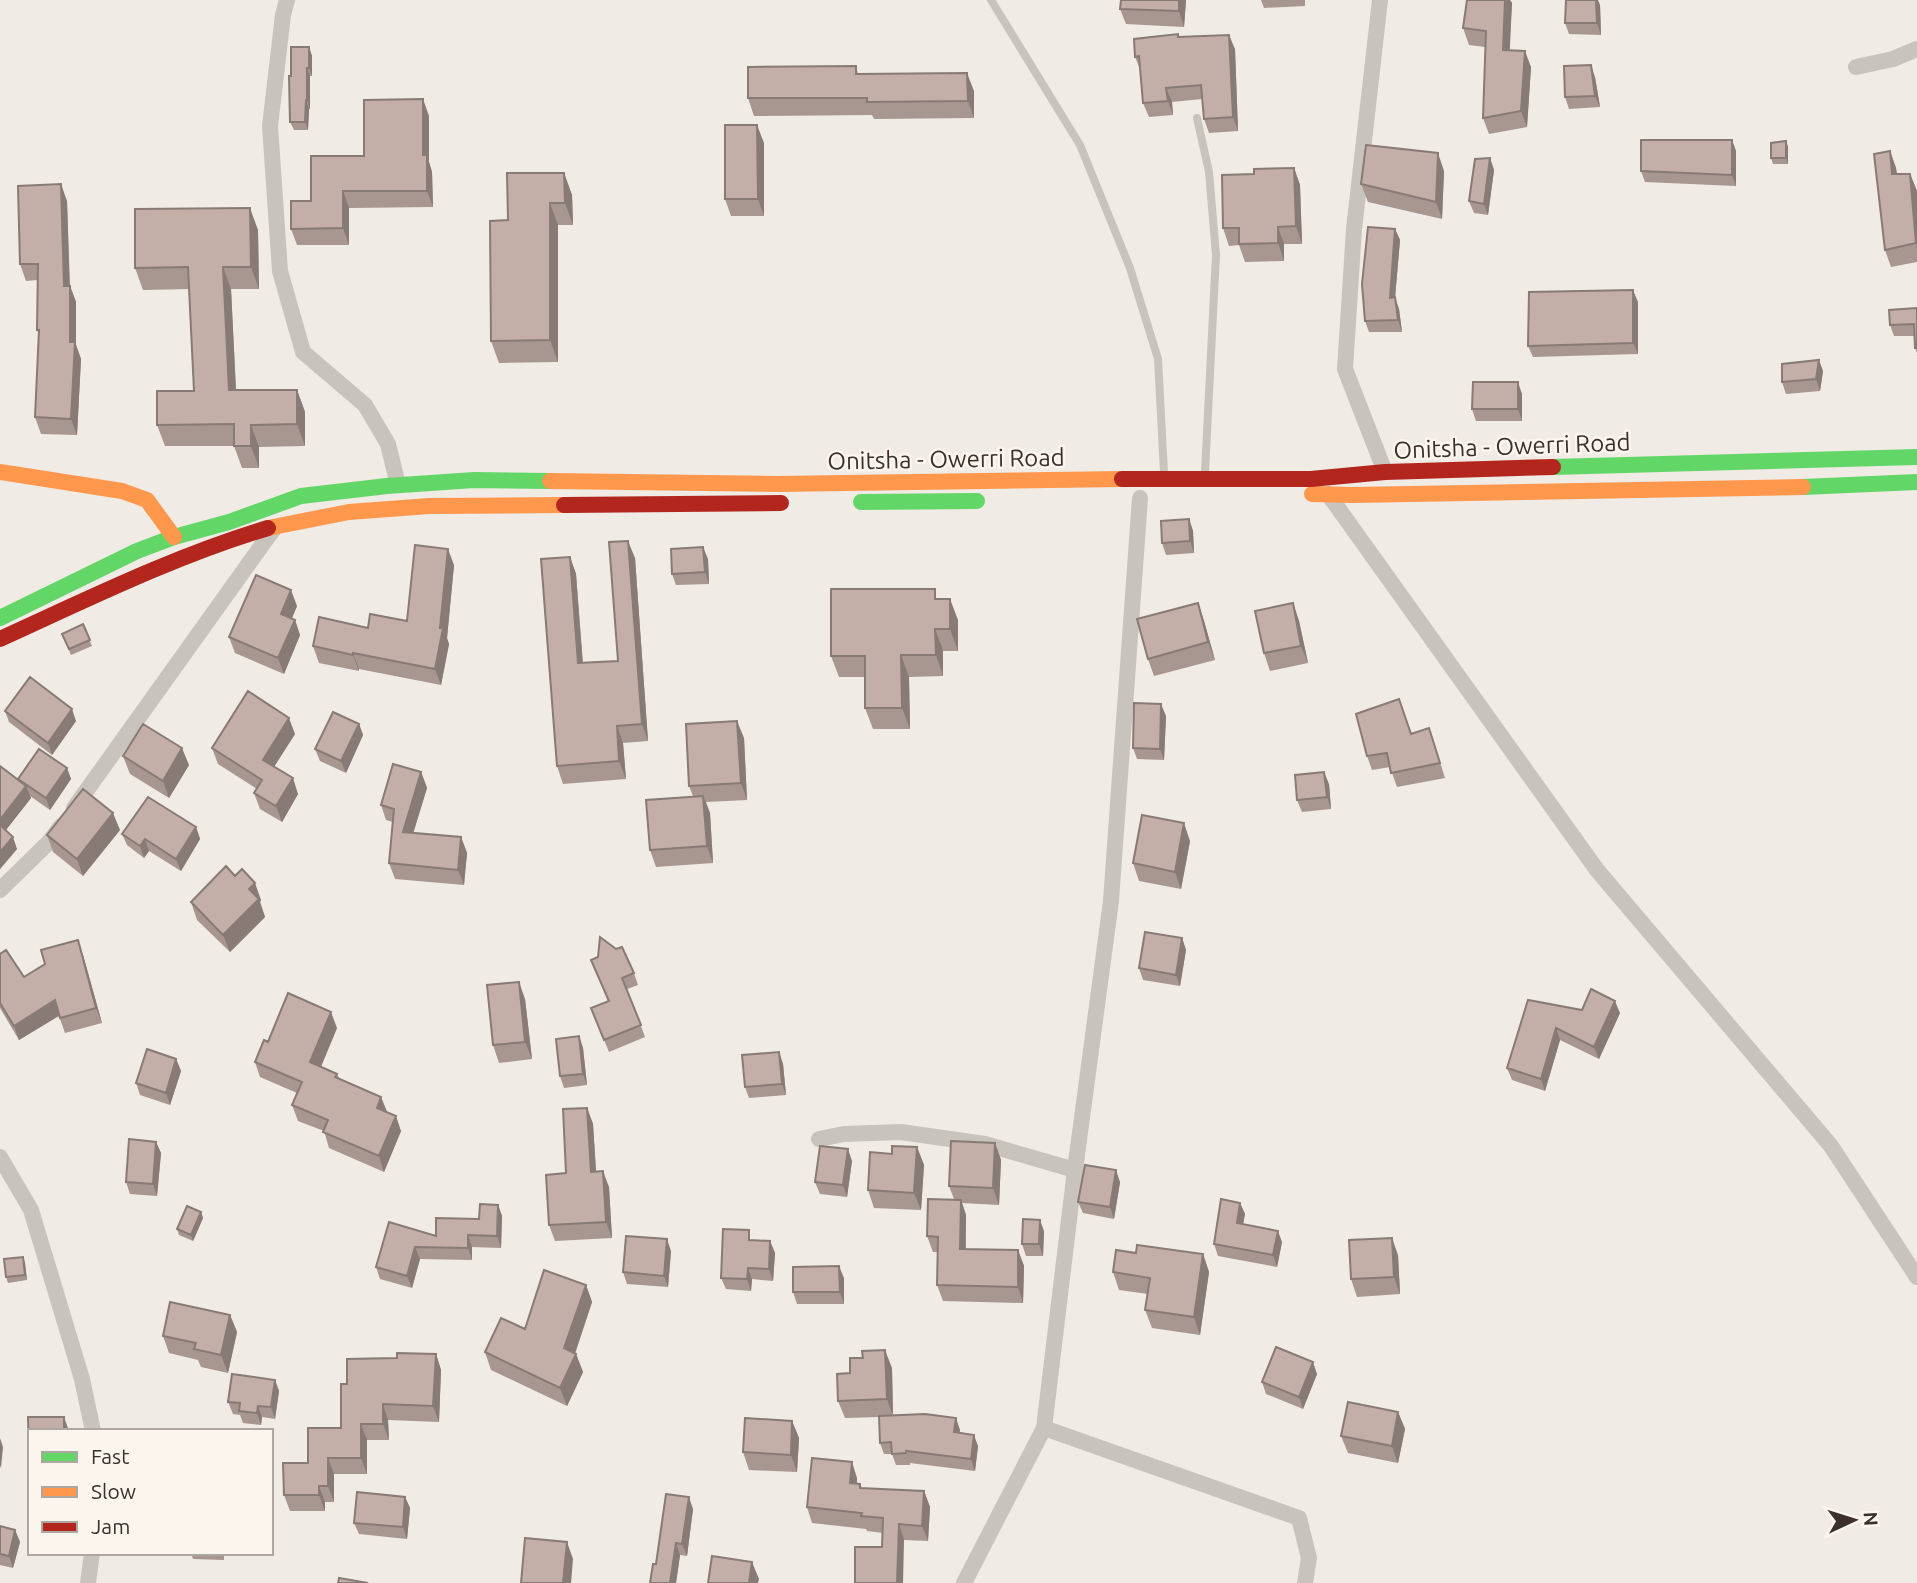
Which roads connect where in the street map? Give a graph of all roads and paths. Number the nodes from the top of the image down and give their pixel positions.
1 (287, 0) edge
2 (991, 0) edge
3 (1380, 0) edge
4 (1917, 48) edge
5 (1856, 67) dead end
6 (1197, 118) dead end
7 (1917, 457) edge
8 (0, 472) edge
9 (1385, 472) junction
10 (1164, 478) junction
11 (1205, 478) junction
12 (1917, 482) edge
13 (398, 485) junction
14 (1328, 494) junction
15 (1288, 495) dead end
16 (1140, 498) dead end
17 (987, 500) dead end
18 (847, 502) dead end
19 (792, 503) dead end
20 (276, 525) junction
21 (174, 537) junction
22 (0, 618) edge
23 (0, 639) edge
24 (0, 890) edge
25 (819, 1139) dead end
26 (0, 1157) edge
27 (1075, 1170) junction
28 (1917, 1277) edge
29 (1044, 1428) junction
30 (93, 1429) edge
31 (92, 1555) edge
32 (88, 1583) edge
33 (964, 1583) edge
34 (1305, 1583) edge

1 - 13 street
2 - 10 lane
3 - 9 street
4 - 5 street
6 - 11 lane
7 - 9 main road, Onitsha - Owerri Road
8 - 21 main road
9 - 11 main road, Onitsha - Owerri Road
10 - 11 main road, Onitsha - Owerri Road
10 - 13 main road, Onitsha - Owerri Road
12 - 14 main road, Onitsha - Owerri Road
13 - 21 main road, Onitsha - Owerri Road
14 - 15 main road, Onitsha - Owerri Road
14 - 28 street
16 - 27 street
17 - 18 main road, Onitsha - Owerri Road
19 - 20 main road
20 - 23 main road
20 - 24 street
21 - 22 main road, Onitsha - Owerri Road
25 - 27 street
26 - 30 street
27 - 29 street
29 - 33 street
29 - 34 street
31 - 32 street

